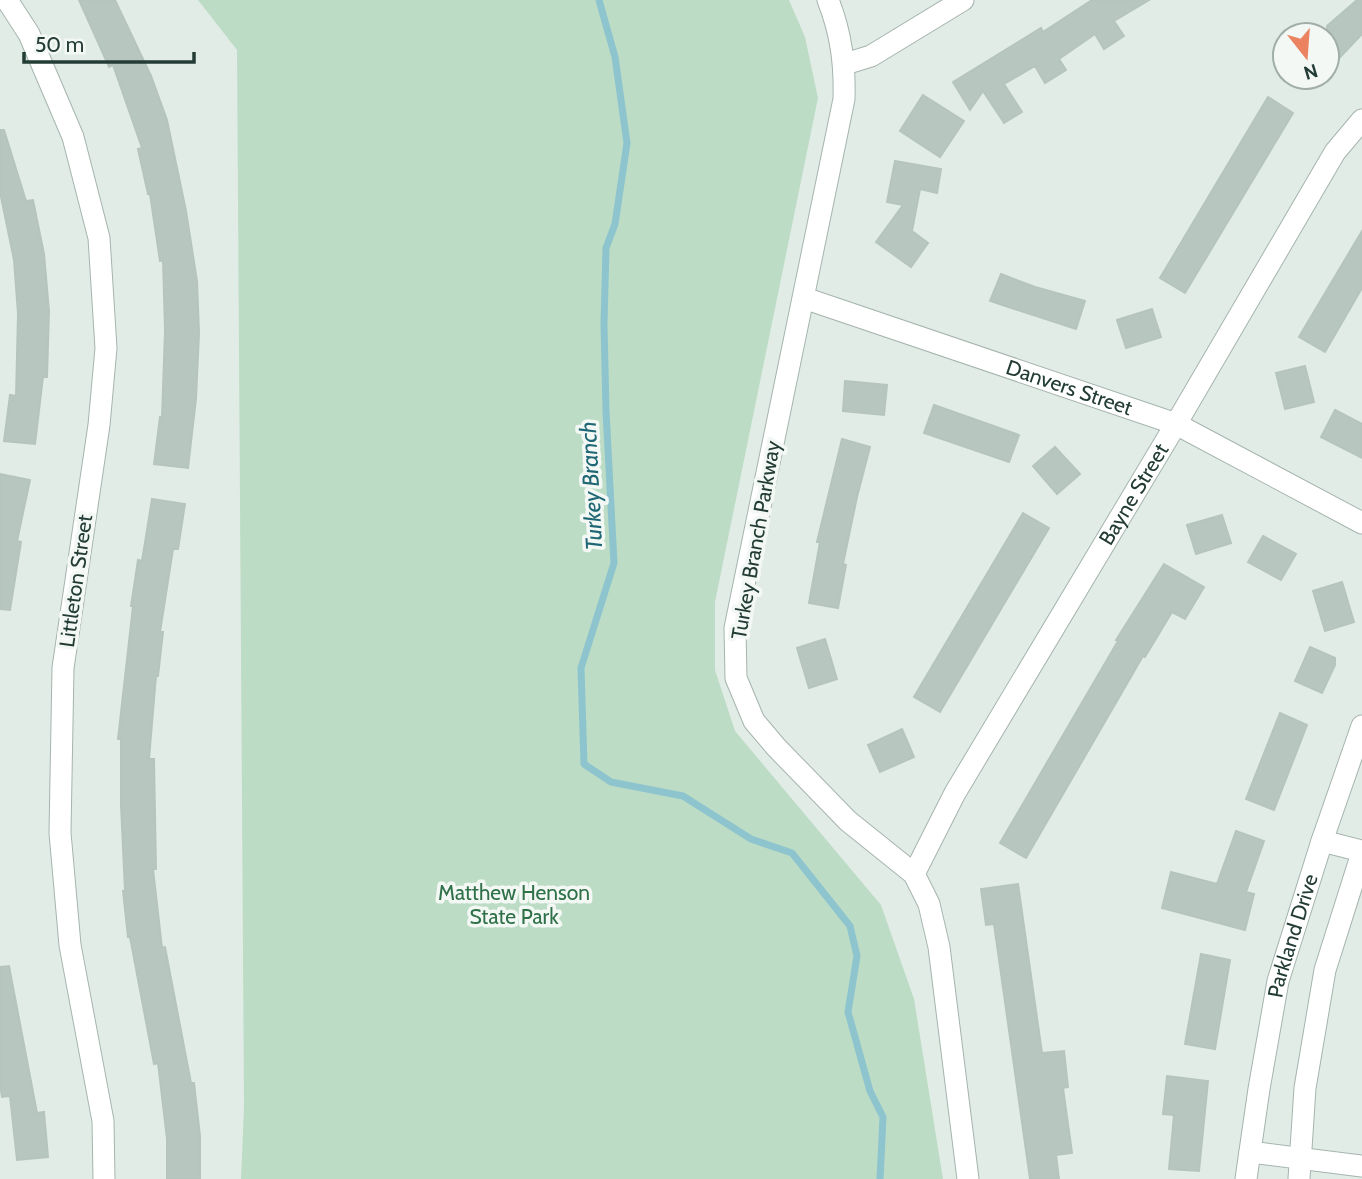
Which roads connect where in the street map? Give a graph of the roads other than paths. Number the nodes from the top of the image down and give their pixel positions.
1 (7, 0) edge
2 (828, 0) edge
3 (963, 0) edge
4 (845, 64) junction
5 (1362, 120) edge
6 (804, 298) junction
7 (1176, 424) junction
8 (1362, 523) edge
9 (1362, 726) edge
10 (1322, 841) junction
11 (1362, 852) edge
12 (914, 874) junction
13 (1250, 1152) junction
14 (1362, 1166) edge
15 (1300, 1169) edge
16 (104, 1179) edge
17 (968, 1179) edge
18 (1246, 1179) edge

1 - 16 street, Littleton Street
2 - 4 street, Turkey Branch Parkway
3 - 4 street
4 - 6 street, Turkey Branch Parkway
5 - 7 street, Bayne Street
6 - 7 street, Danvers Street
6 - 12 street, Turkey Branch Parkway
7 - 8 street, Danvers Street
7 - 12 street, Bayne Street
9 - 10 street, Parkland Drive
10 - 11 street
10 - 13 street, Parkland Drive
11 - 15 street, Parkland Drive
12 - 17 street, Turkey Branch Parkway
13 - 15 street
13 - 18 street, Parkland Drive
14 - 15 street

